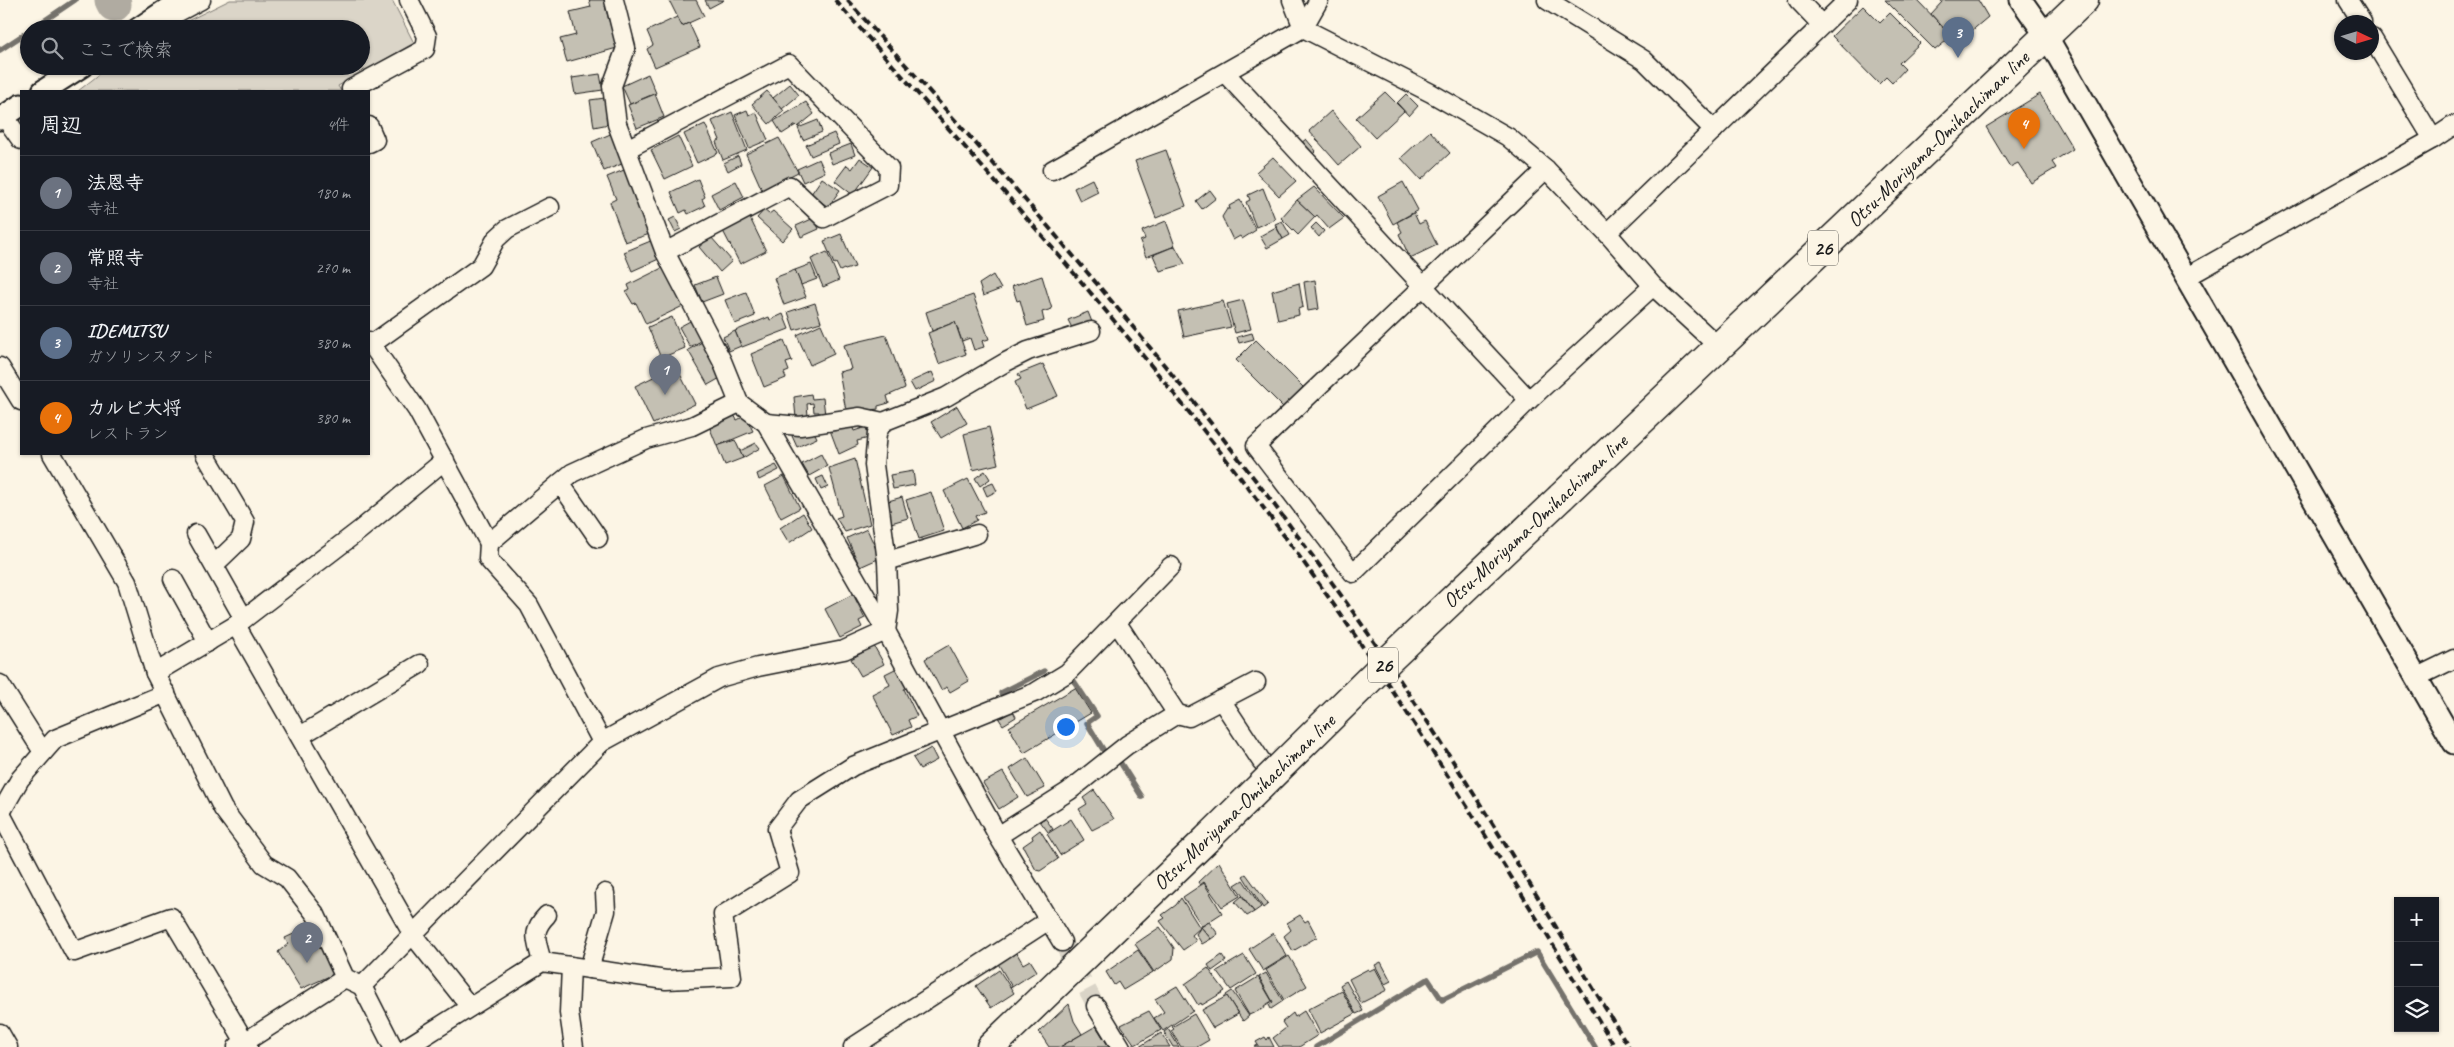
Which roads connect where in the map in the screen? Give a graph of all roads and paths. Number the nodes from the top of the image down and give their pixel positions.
1 (202, 0) edge
2 (409, 0) edge
3 (614, 0) edge
4 (1292, 0) edge
5 (1319, 0) edge
6 (1547, 0) edge
7 (1798, 0) edge
8 (1848, 0) edge
9 (2021, 0) edge
10 (2084, 0) edge
11 (2348, 0) edge
12 (179, 1) edge
13 (2358, 15) edge
14 (151, 20) edge
15 (163, 20) edge
16 (1822, 26) junction
17 (1303, 28) junction
18 (2047, 38) junction
19 (2379, 50) edge
20 (1225, 73) junction
21 (68, 75) edge
22 (45, 90) edge
23 (352, 90) edge
24 (8, 113) edge
25 (2454, 124) edge
26 (370, 128) edge
27 (1714, 130) junction
28 (20, 138) edge
29 (2433, 139) junction
30 (370, 142) edge
31 (627, 149) junction
32 (1546, 169) junction
33 (1052, 170) dead end
34 (550, 207) dead end
35 (1607, 233) junction
36 (665, 252) junction
37 (2185, 278) junction
38 (1422, 286) junction
39 (1653, 286) junction
40 (1091, 331) dead end
41 (370, 342) edge
42 (1719, 347) junction
43 (0, 367) edge
44 (20, 399) edge
45 (1529, 400) junction
46 (739, 403) junction
47 (883, 422) junction
48 (766, 423) junction
49 (53, 455) edge
50 (206, 455) edge
51 (446, 460) junction
52 (560, 483) junction
53 (196, 534) dead end
54 (977, 534) dead end
55 (598, 538) dead end
56 (489, 543) junction
57 (887, 561) junction
58 (214, 565) junction
59 (1171, 566) dead end
60 (173, 579) dead end
61 (240, 622) junction
62 (1117, 623) junction
63 (886, 631) junction
64 (208, 642) junction
65 (2454, 659) edge
66 (420, 664) dead end
67 (155, 673) junction
68 (2415, 678) junction
69 (1256, 682) dead end
70 (0, 684) edge
71 (166, 693) junction
72 (1221, 700) junction
73 (1177, 714) junction
74 (940, 730) junction
75 (2451, 733) edge
76 (300, 736) junction
77 (602, 742) junction
78 (43, 752) junction
79 (1262, 762) dead end
80 (0, 814) edge
81 (998, 836) junction
82 (605, 893) dead end
83 (547, 915) dead end
84 (1049, 920) junction
85 (413, 935) junction
86 (1062, 942) tunnel mouth
87 (542, 962) junction
88 (571, 966) junction
89 (589, 969) junction
90 (345, 978) junction
91 (362, 986) junction
92 (1096, 1006) tunnel mouth
93 (470, 1007) junction
94 (0, 1033) edge
95 (243, 1045) edge
96 (8, 1047) edge
97 (393, 1047) edge
98 (407, 1047) edge
99 (574, 1047) edge
100 (853, 1047) edge
101 (991, 1047) edge
102 (1122, 1047) edge

1 - 15 street
2 - 23 street
3 - 31 street
4 - 17 street
5 - 17 street
6 - 27 street
7 - 16 street
8 - 16 street
9 - 18 street
10 - 18 main road, Otsu-Moriyama-Omihachiman line / 26
11 - 13 street
12 - 14 street
16 - 27 street
17 - 20 street
17 - 32 street
18 - 37 street
18 - 42 main road, Otsu-Moriyama-Omihachiman line / 26
19 - 29 street
20 - 33 street
20 - 38 street
21 - 22 street
24 - 28 street
25 - 29 street
26 - 30 street
27 - 35 street
29 - 37 street
31 - 36 street
31 - 36 street
32 - 35 street
32 - 38 street
34 - 41 street
35 - 39 street
36 - 46 street
37 - 68 street
38 - 45 street
38 - 45 street
39 - 42 street
39 - 45 street
40 - 47 street
41 - 51 street
42 - 101 main road, Otsu-Moriyama-Omihachiman line / 26, bridge
43 - 44 street
46 - 48 street
46 - 52 street
47 - 48 street
47 - 57 street
48 - 63 street
49 - 67 street
50 - 58 street
51 - 56 street
51 - 61 street
52 - 55 street
52 - 56 street
53 - 58 street
54 - 57 street
56 - 77 street
57 - 63 street
58 - 61 street
59 - 62 street
60 - 64 street
61 - 64 street
61 - 76 street
62 - 73 street
62 - 74 street
63 - 74 street
63 - 77 street
64 - 67 street
65 - 68 street
66 - 76 street
67 - 71 street
68 - 75 street
69 - 72 street
70 - 78 street
71 - 78 street
71 - 90 street
72 - 73 street
72 - 79 street
73 - 81 street
74 - 81 street
74 - 89 street
76 - 85 street
77 - 85 street
78 - 80 street
80 - 95 street
81 - 84 street
82 - 89 street
83 - 87 street
84 - 86 street
84 - 100 street
85 - 91 street
85 - 93 street
87 - 88 street
87 - 93 street
88 - 89 street
88 - 99 street
90 - 91 street
90 - 95 street
91 - 97 street
92 - 102 street
93 - 98 street
94 - 96 street

